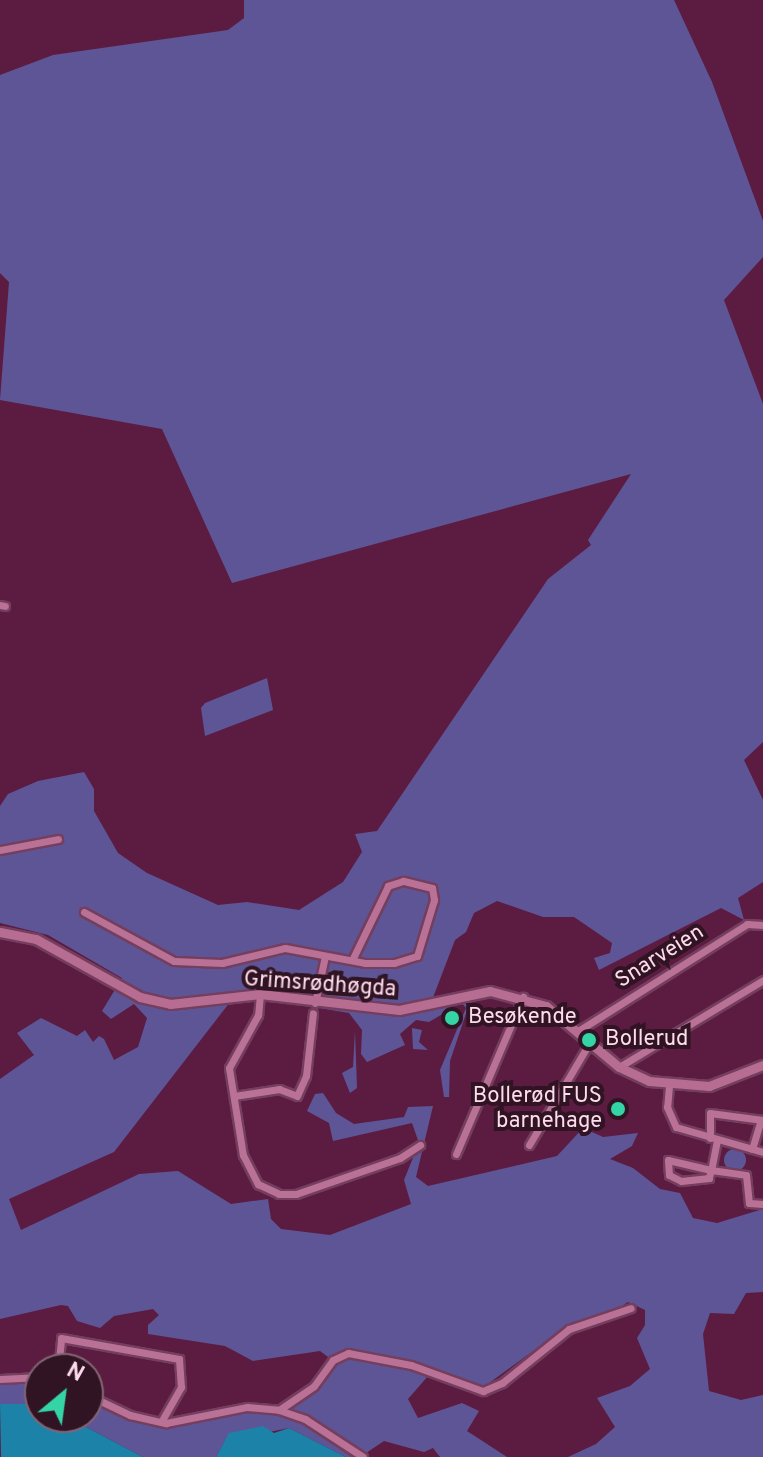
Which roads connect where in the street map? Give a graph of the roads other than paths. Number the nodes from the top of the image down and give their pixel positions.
1 (58, 839) dead end
2 (0, 850) edge
3 (84, 912) dead end
4 (763, 925) edge
5 (0, 932) edge
6 (325, 956) junction
7 (352, 960) junction
8 (763, 980) edge
9 (260, 994) junction
10 (523, 997) junction
11 (314, 1008) junction
12 (578, 1031) junction
13 (590, 1042) junction
14 (763, 1065) edge
15 (619, 1067) junction
16 (669, 1086) junction
17 (234, 1096) junction
18 (762, 1120) edge
19 (714, 1139) junction
20 (420, 1145) dead end
21 (529, 1145) dead end
22 (752, 1149) junction
23 (763, 1152) edge
24 (456, 1154) dead end
25 (711, 1170) junction
26 (763, 1204) edge
27 (631, 1308) dead end
28 (60, 1353) edge
29 (24, 1378) edge
30 (0, 1379) edge
31 (104, 1401) edge
32 (279, 1410) junction
33 (161, 1422) junction
34 (363, 1457) edge

1 - 2 street
3 - 6 street
4 - 12 street, Snarveien
5 - 9 main road, Grimsrødhøgda
6 - 7 street
6 - 11 street
7 - 7 street
8 - 15 street
9 - 11 main road, Grimsrødhøgda
9 - 17 street
10 - 11 main road, Grimsrødhøgda
10 - 12 main road, Grimsrødhøgda
10 - 24 street
11 - 17 street
12 - 13 main road, Grimsrødhøgda
13 - 15 main road, Grimsrødhøgda
13 - 21 street
14 - 16 main road, Grimsrødhøgda
15 - 16 main road, Grimsrødhøgda
16 - 19 street
17 - 20 street
18 - 19 street
18 - 22 street
19 - 22 street
19 - 25 street
22 - 23 street
25 - 25 street
25 - 26 street
27 - 32 street
28 - 33 street
29 - 30 street
31 - 33 street
32 - 33 street
32 - 34 street

